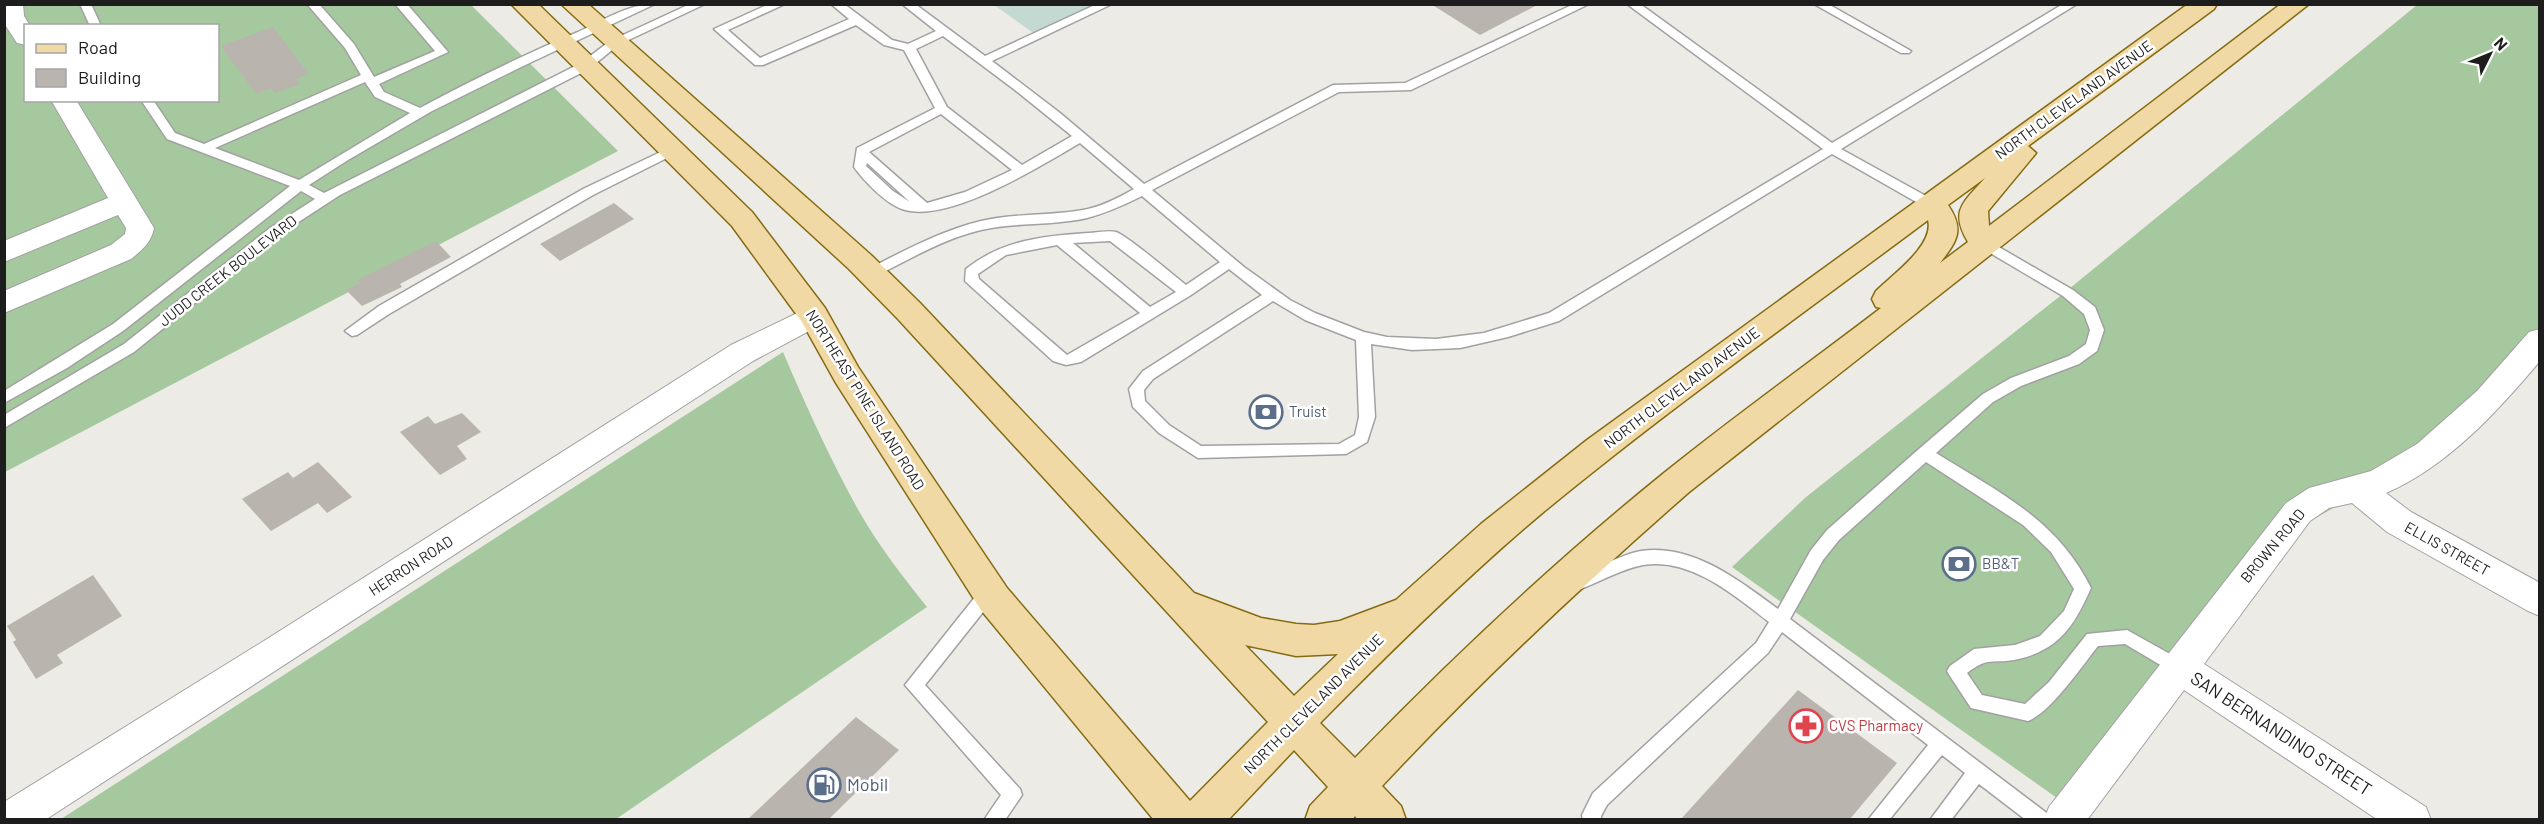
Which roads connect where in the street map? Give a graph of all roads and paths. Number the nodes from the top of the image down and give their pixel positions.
1 (85, 4) edge
2 (312, 4) edge
3 (400, 4) edge
4 (523, 4) edge
5 (573, 4) edge
6 (650, 4) edge
7 (700, 4) edge
8 (780, 4) edge
9 (836, 4) edge
10 (907, 4) edge
11 (1107, 4) edge
12 (1584, 4) edge
13 (1632, 4) edge
14 (1819, 4) edge
15 (2072, 4) edge
16 (2205, 4) edge
17 (2296, 4) edge
18 (857, 20) junction
19 (95, 24) edge
20 (943, 32) junction
21 (606, 35) junction
22 (563, 45) junction
23 (909, 48) junction
24 (1905, 51) dead end
25 (983, 61) junction
26 (585, 66) junction
27 (370, 79) junction
28 (64, 102) edge
29 (148, 102) edge
30 (2063, 107) junction
31 (942, 109) junction
32 (421, 113) junction
33 (1080, 137) junction
34 (203, 149) junction
35 (1832, 149) junction
36 (671, 150) junction
37 (1020, 170) junction
38 (300, 185) junction
39 (1142, 189) junction
40 (325, 199) junction
41 (124, 202) junction
42 (1930, 204) junction
43 (1061, 241) junction
44 (1985, 244) junction
45 (4, 252) edge
46 (1230, 262) junction
47 (871, 273) junction
48 (1186, 292) junction
49 (1272, 295) junction
50 (4, 303) edge
51 (1150, 314) junction
52 (814, 316) junction
53 (352, 331) dead end
54 (1363, 337) junction
55 (2540, 340) edge
56 (2529, 372) edge
57 (1814, 377) junction
58 (4, 398) edge
59 (4, 422) edge
60 (1924, 453) junction
61 (2359, 490) junction
62 (989, 592) junction
63 (1550, 594) junction
64 (1179, 601) junction
65 (2540, 601) edge
66 (1412, 609) junction
67 (1780, 620) junction
68 (2180, 668) junction
69 (1292, 722) junction
70 (1941, 744) junction
71 (1978, 771) junction
72 (1354, 786) junction
73 (10, 819) edge
74 (993, 819) edge
75 (1180, 819) edge
76 (1200, 819) edge
77 (1325, 819) edge
78 (1386, 819) edge
79 (1592, 819) edge
80 (1877, 819) edge
81 (1939, 819) edge
82 (2041, 819) edge
83 (2063, 819) edge
84 (2412, 819) edge

1 - 19 lane
2 - 27 lane
3 - 27 lane
4 - 22 main road, NORTHEAST PINE ISLAND ROAD
5 - 21 main road
6 - 21 lane
7 - 21 lane
8 - 18 lane
9 - 18 lane
10 - 20 lane
11 - 25 lane
12 - 39 lane
13 - 35 lane
14 - 24 lane
15 - 35 lane
16 - 30 main road, NORTH CLEVELAND AVENUE
17 - 44 main road
18 - 23 lane
20 - 23 lane
20 - 25 lane
21 - 22 lane, JUDD CREEK BOULEVARD
21 - 26 lane, JUDD CREEK BOULEVARD
21 - 47 main road
22 - 26 main road, NORTHEAST PINE ISLAND ROAD
22 - 32 lane, JUDD CREEK BOULEVARD
23 - 31 lane
25 - 33 lane
26 - 36 main road, NORTHEAST PINE ISLAND ROAD
26 - 40 lane, JUDD CREEK BOULEVARD
27 - 32 lane
27 - 34 lane
28 - 41 street
29 - 34 lane
30 - 42 main road, NORTH CLEVELAND AVENUE
30 - 44 main road
31 - 37 lane
31 - 37 lane
32 - 38 lane, JUDD CREEK BOULEVARD
33 - 37 lane
33 - 39 lane
34 - 38 lane
35 - 42 lane
35 - 54 lane
36 - 52 main road, NORTHEAST PINE ISLAND ROAD
36 - 53 lane
38 - 40 lane
38 - 58 lane, JUDD CREEK BOULEVARD
39 - 46 lane
39 - 47 lane
40 - 59 lane, JUDD CREEK BOULEVARD
41 - 45 street
41 - 50 street
42 - 57 main road
42 - 66 main road, NORTH CLEVELAND AVENUE
43 - 48 lane
43 - 51 lane
43 - 51 lane
44 - 57 main road
44 - 60 lane
46 - 48 lane
46 - 49 lane
47 - 64 main road
48 - 51 lane
49 - 54 lane
49 - 54 lane
52 - 62 main road, NORTHEAST PINE ISLAND ROAD
52 - 73 street, HERRON ROAD
55 - 56 street, BROWN ROAD
56 - 61 street, BROWN ROAD
57 - 63 main road
60 - 67 lane
60 - 68 lane
61 - 65 street, ELLIS STREET
61 - 68 street, BROWN ROAD
62 - 74 lane
62 - 75 main road, NORTHEAST PINE ISLAND ROAD
63 - 67 lane
63 - 72 main road
64 - 66 main road
64 - 69 main road
66 - 69 main road, NORTH CLEVELAND AVENUE
67 - 70 lane
67 - 79 lane
68 - 83 street, BROWN ROAD
68 - 84 street, SAN BERNANDINO STREET
69 - 72 main road
69 - 76 main road, NORTH CLEVELAND AVENUE
70 - 71 lane
70 - 80 lane
71 - 81 lane
71 - 82 lane
72 - 77 main road
72 - 78 main road

